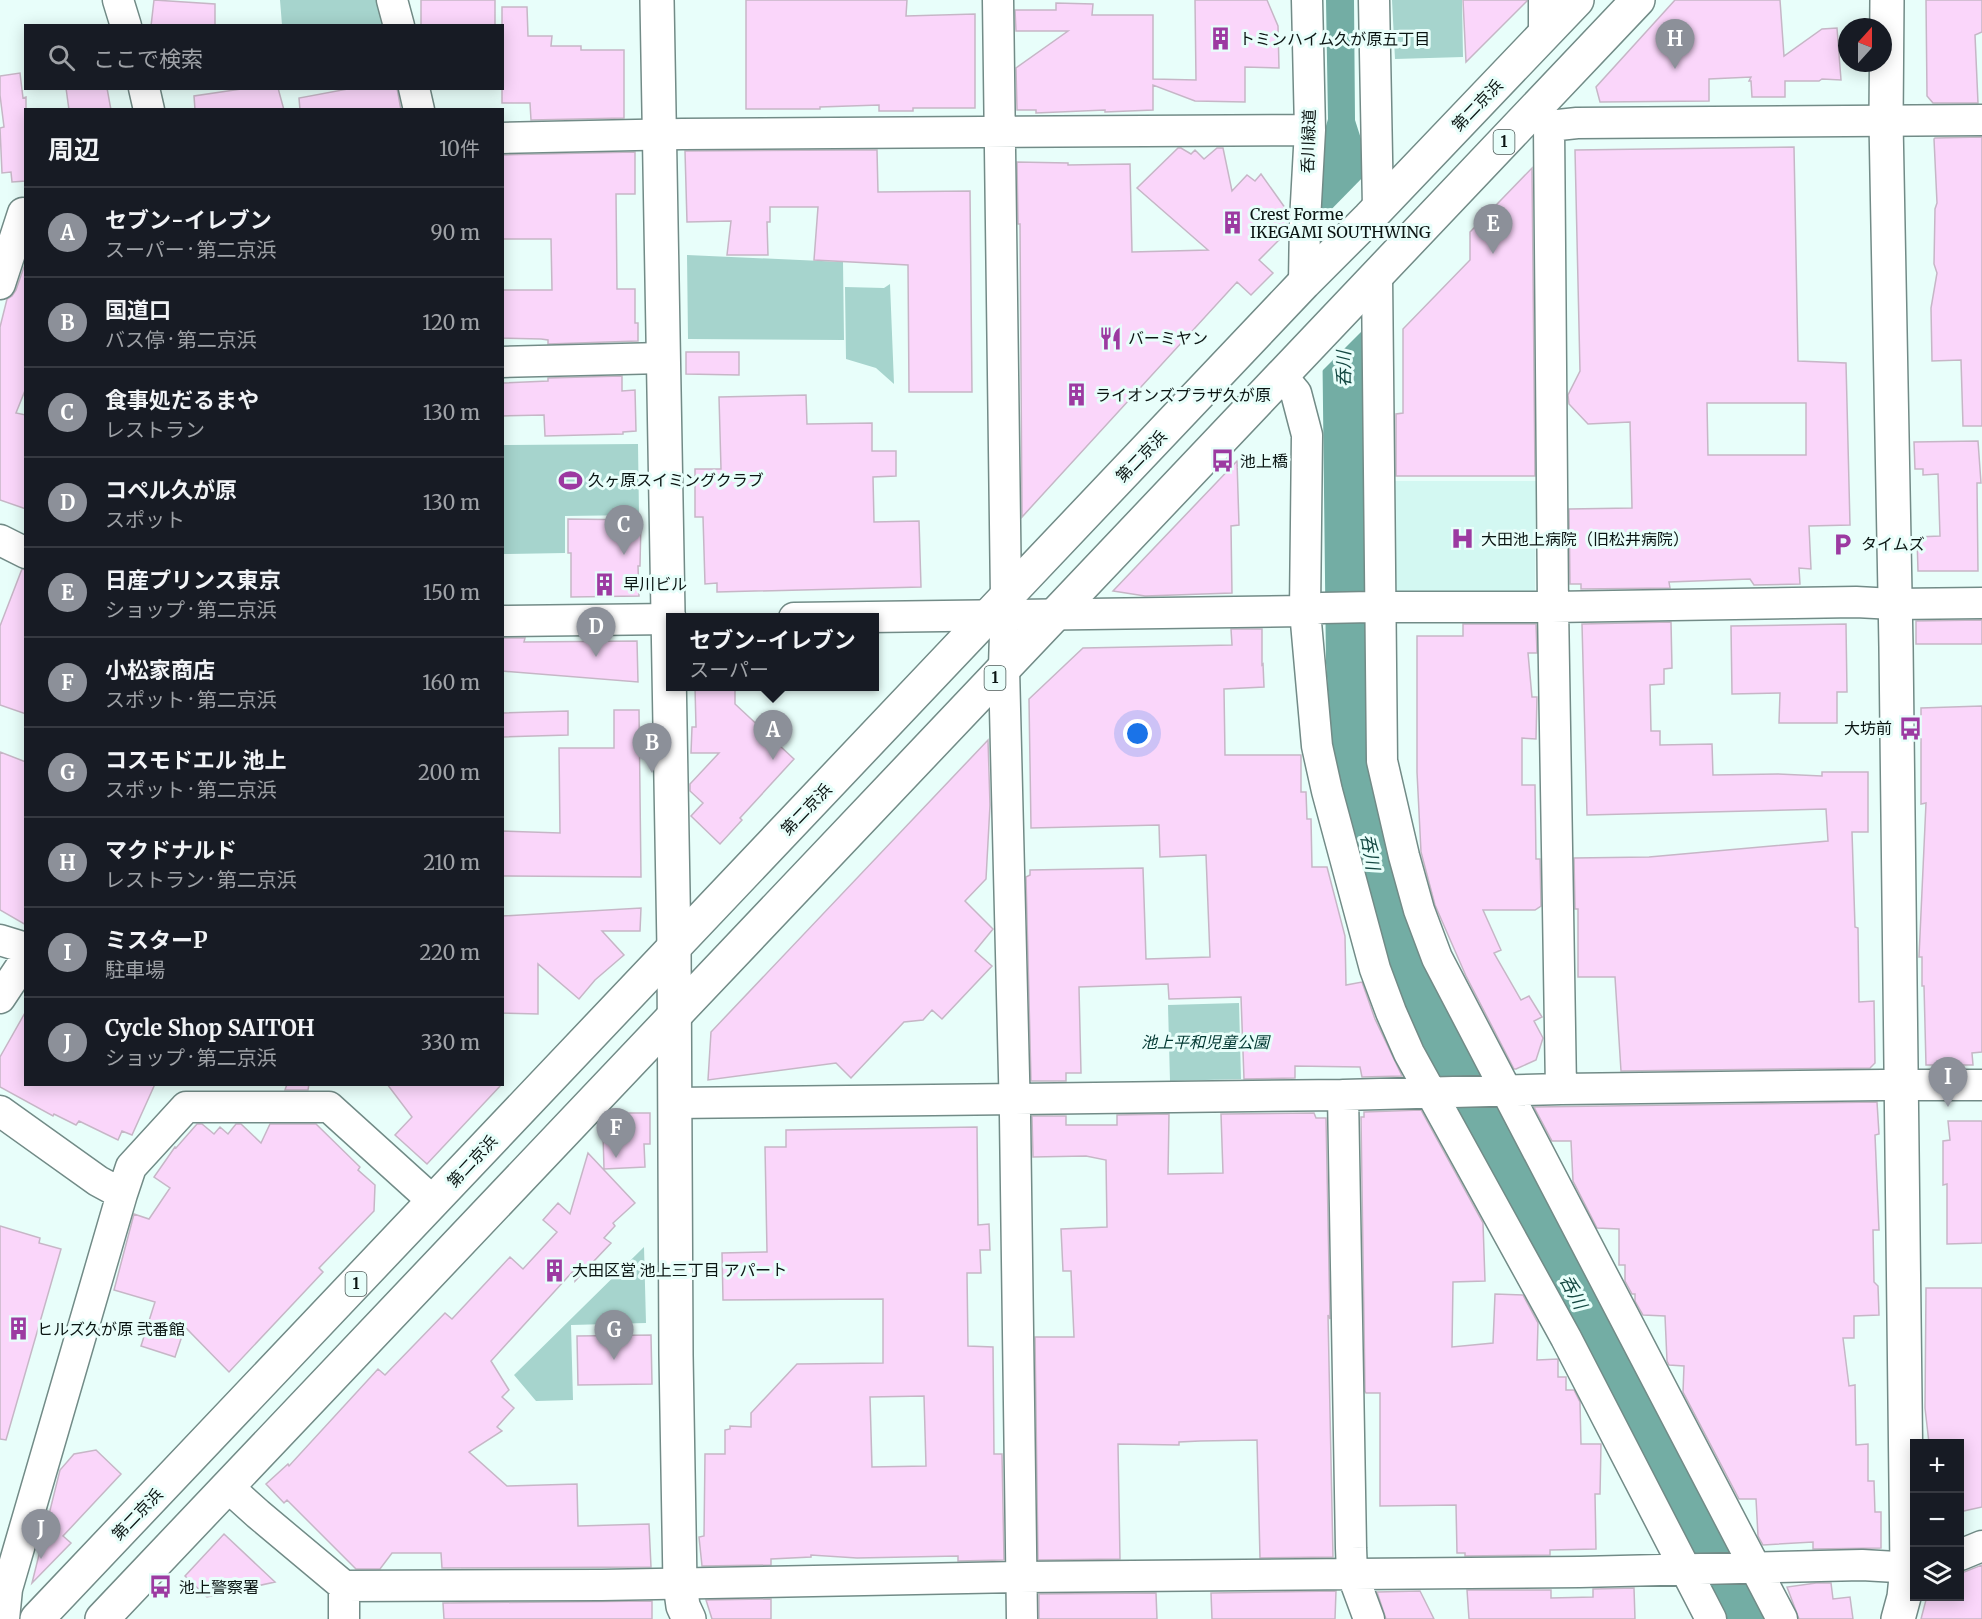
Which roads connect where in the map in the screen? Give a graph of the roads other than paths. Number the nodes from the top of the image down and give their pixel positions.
1 (118, 0) edge
2 (392, 0) edge
3 (657, 0) edge
4 (998, 0) edge
5 (1307, 0) edge
6 (1374, 0) edge
7 (1544, 0) edge
8 (1577, 0) edge
9 (1638, 0) edge
10 (1887, 0) edge
11 (125, 24) edge
12 (398, 24) edge
13 (1544, 34) junction
14 (144, 90) edge
15 (414, 90) edge
16 (149, 108) edge
17 (419, 108) edge
18 (1541, 119) junction
19 (1982, 120) edge
20 (1886, 121) junction
21 (1310, 130) junction
22 (1000, 132) junction
23 (659, 135) junction
24 (504, 138) edge
25 (16, 213) edge
26 (1374, 213) junction
27 (1310, 277) junction
28 (1373, 279) junction
29 (0, 284) edge
30 (663, 358) junction
31 (504, 362) edge
32 (1281, 375) junction
33 (0, 540) edge
34 (24, 552) edge
35 (1982, 603) edge
36 (1894, 604) junction
37 (1376, 607) junction
38 (1553, 607) junction
39 (1000, 610) junction
40 (1314, 610) junction
41 (669, 613) edge
42 (1056, 613) junction
43 (879, 615) edge
44 (666, 619) edge
45 (504, 621) edge
46 (1004, 668) junction
47 (670, 691) edge
48 (0, 940) edge
49 (24, 947) edge
50 (674, 948) junction
51 (24, 962) edge
52 (0, 998) edge
53 (674, 1019) junction
54 (1902, 1084) junction
55 (1982, 1085) edge
56 (1561, 1089) junction
57 (1503, 1090) junction
58 (1436, 1092) junction
59 (1344, 1095) junction
60 (332, 1096) edge
61 (1015, 1098) junction
62 (674, 1103) junction
63 (0, 1111) edge
64 (122, 1194) junction
65 (434, 1202) junction
66 (228, 1487) junction
67 (1982, 1546) edge
68 (1911, 1547) edge
69 (1964, 1553) edge
70 (1751, 1567) junction
71 (1687, 1568) junction
72 (1910, 1568) edge
73 (1910, 1572) edge
74 (1352, 1573) junction
75 (1021, 1577) junction
76 (680, 1584) junction
77 (344, 1586) junction
78 (4, 1619) edge
79 (38, 1619) edge
80 (102, 1619) edge
81 (344, 1619) edge
82 (689, 1619) edge
83 (1022, 1619) edge
84 (1369, 1619) edge
85 (1711, 1619) edge
86 (1782, 1619) edge
87 (1898, 1619) edge

1 - 11 street
2 - 12 street
3 - 23 main road
4 - 22 street
5 - 21 street, 呑川緑道
6 - 26 street
7 - 13 street
8 - 13 main road, 第二京浜 / 1
9 - 18 main road, 1
10 - 20 main road
13 - 26 main road, 第二京浜 / 1
14 - 16 street
15 - 17 street
18 - 20 street
18 - 28 main road, 1
18 - 38 street
19 - 20 street
20 - 36 main road
21 - 22 street
21 - 27 street, 呑川緑道
22 - 23 street
22 - 39 street
23 - 24 street
23 - 30 main road
25 - 29 street
26 - 27 main road, 第二京浜 / 1
27 - 39 main road, 第二京浜 / 1
28 - 32 main road, 1
28 - 37 street
30 - 31 street
30 - 41 main road
32 - 40 street
32 - 42 main road, 1
33 - 34 street
35 - 36 street
36 - 38 street
36 - 54 main road
37 - 38 street
37 - 40 street
37 - 57 street
38 - 56 street
39 - 42 street
39 - 43 street
39 - 46 street
39 - 50 main road, 第二京浜 / 1
40 - 42 street
40 - 58 street
42 - 46 main road, 1
44 - 45 street
46 - 53 main road, 1
46 - 61 street
47 - 50 main road
48 - 49 street
50 - 53 main road
50 - 65 main road, 第二京浜 / 1
51 - 52 street
53 - 62 main road
53 - 66 main road, 1
54 - 55 street
54 - 56 street
54 - 68 main road
56 - 57 street
57 - 58 street
57 - 70 street
58 - 59 street
58 - 71 street
59 - 61 street
59 - 74 street
60 - 64 street
60 - 65 street
61 - 62 street
61 - 75 street
62 - 76 main road
63 - 64 street
64 - 78 street
65 - 79 main road, 第二京浜 / 1
66 - 77 street
66 - 80 main road, 1
67 - 69 street
70 - 71 street
70 - 72 street
70 - 86 street
71 - 74 street
71 - 85 street
73 - 87 main road
74 - 75 street
74 - 84 street
75 - 76 street
75 - 83 street
76 - 77 street
76 - 82 main road
77 - 81 street

